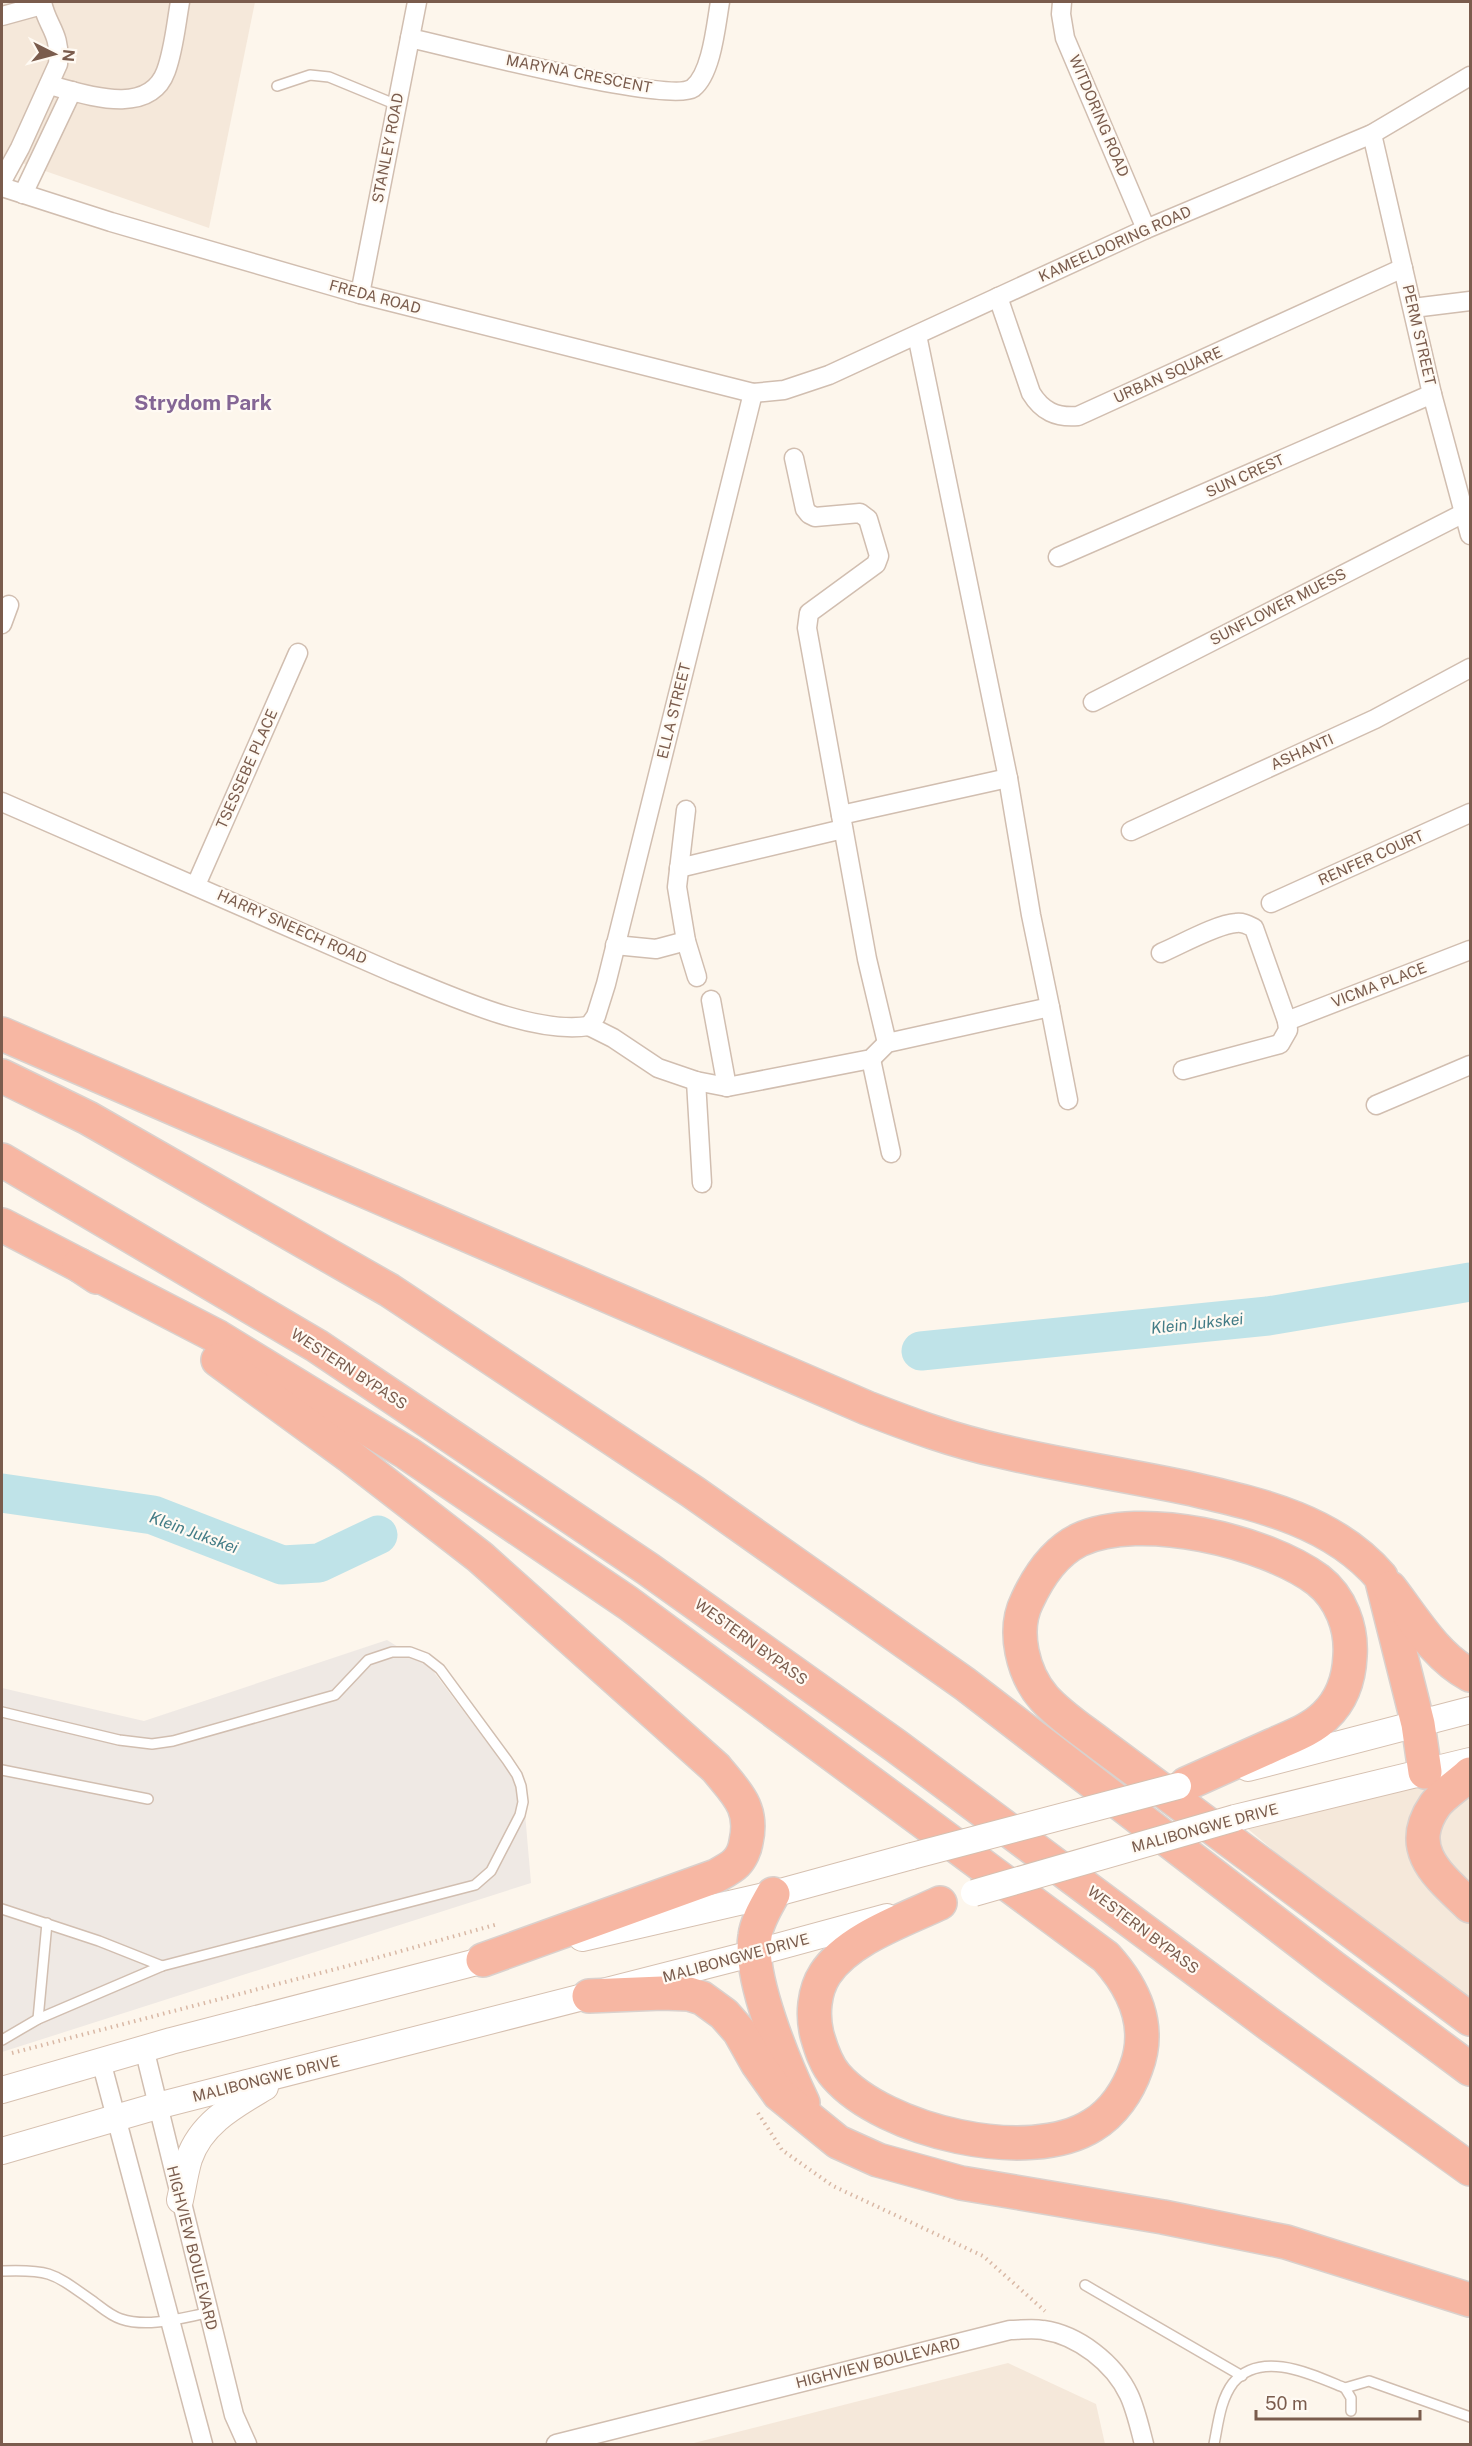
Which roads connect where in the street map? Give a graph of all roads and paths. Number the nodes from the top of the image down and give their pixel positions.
1 (180, 2) edge
2 (417, 2) edge
3 (720, 2) edge
4 (1062, 2) edge
5 (42, 3) edge
6 (2, 16) edge
7 (410, 38) junction
8 (1470, 76) edge
9 (49, 86) junction
10 (277, 86) dead end
11 (72, 91) junction
12 (396, 105) junction
13 (1372, 134) junction
14 (2, 181) edge
15 (2, 188) edge
16 (23, 194) junction
17 (1146, 229) junction
18 (1403, 268) junction
19 (360, 294) junction
20 (998, 297) junction
21 (1470, 301) edge
22 (1413, 308) junction
23 (917, 335) junction
24 (753, 393) junction
25 (1432, 394) junction
26 (794, 458) dead end
27 (1464, 513) junction
28 (1470, 535) edge
29 (1058, 557) dead end
30 (9, 605) dead end
31 (2, 624) edge
32 (298, 653) dead end
33 (1470, 668) edge
34 (1093, 702) dead end
35 (1008, 778) junction
36 (2, 802) edge
37 (686, 810) dead end
38 (1470, 813) edge
39 (842, 822) junction
40 (1131, 831) dead end
41 (679, 868) junction
42 (196, 885) junction
43 (1270, 903) dead end
44 (686, 941) junction
45 (615, 945) junction
46 (1470, 950) edge
47 (1161, 953) dead end
48 (697, 977) dead end
49 (711, 1000) dead end
50 (1050, 1007) junction
51 (1287, 1021) junction
52 (589, 1026) junction
53 (2, 1034) edge
54 (887, 1043) junction
55 (871, 1059) junction
56 (1470, 1065) edge
57 (1183, 1070) dead end
58 (2, 1076) edge
59 (696, 1082) junction
60 (727, 1087) junction
61 (1068, 1100) dead end
62 (1376, 1105) dead end
63 (891, 1153) dead end
64 (2, 1160) edge
65 (702, 1183) dead end
66 (2, 1226) edge
67 (79, 1265) junction
68 (1381, 1577) junction
69 (1470, 1675) edge
70 (1470, 1710) edge
71 (2, 1712) edge
72 (1418, 1724) junction
73 (1470, 1761) edge
74 (2, 1770) edge
75 (1425, 1772) junction
76 (1470, 1774) edge
77 (1182, 1785) junction
78 (148, 1799) dead end
79 (773, 1894) junction
80 (939, 1903) junction
81 (1470, 1906) edge
82 (2, 1909) edge
83 (505, 1922) dead end
84 (47, 1923) junction
85 (755, 1953) junction
86 (483, 1960) junction
87 (162, 1966) junction
88 (589, 1996) junction
89 (38, 2019) junction
90 (1470, 2019) edge
91 (2, 2040) edge
92 (144, 2048) junction
93 (3, 2055) dead end
94 (101, 2061) junction
95 (1470, 2069) edge
96 (289, 2073) junction
97 (2, 2090) edge
98 (157, 2106) junction
99 (115, 2117) junction
100 (810, 2118) junction
101 (2, 2151) edge
102 (1470, 2169) edge
103 (180, 2200) junction
104 (2, 2271) edge
105 (1085, 2285) dead end
106 (1470, 2300) edge
107 (207, 2313) junction
108 (170, 2321) junction
109 (1242, 2376) junction
110 (1345, 2388) junction
111 (1351, 2411) dead end
112 (1470, 2417) edge
113 (203, 2445) edge
114 (246, 2445) edge
115 (556, 2445) edge
116 (1144, 2445) edge
117 (1214, 2445) edge

1 - 11 street
2 - 7 street, STANLEY ROAD
3 - 7 street, MARYNA CRESCENT
4 - 17 street, WITDORING ROAD
5 - 6 street
5 - 9 street
7 - 12 street, STANLEY ROAD
8 - 13 street, KAMEELDORING ROAD
9 - 11 street
9 - 14 street
10 - 12 lane
11 - 16 street
12 - 19 street, STANLEY ROAD
13 - 17 street, KAMEELDORING ROAD
13 - 18 street, PERM STREET
15 - 16 street, FREDA ROAD
16 - 19 street, FREDA ROAD
17 - 20 street, KAMEELDORING ROAD
18 - 20 street, URBAN SQUARE
18 - 22 street, PERM STREET
19 - 24 street, FREDA ROAD
20 - 23 street, KAMEELDORING ROAD
21 - 22 street
22 - 25 street, PERM STREET
23 - 24 street, KAMEELDORING ROAD
23 - 35 street
24 - 45 street, ELLA STREET
25 - 27 street, PERM STREET
25 - 29 street, SUN CREST
26 - 39 street
27 - 28 street, PERM STREET
27 - 34 street, SUNFLOWER MUESS
30 - 31 street
32 - 42 street, TSESSEBE PLACE
33 - 40 street, ASHANTI
35 - 39 street
35 - 50 street
36 - 42 street, HARRY SNEECH ROAD
37 - 41 street
38 - 43 street, RENFER COURT
39 - 41 street
39 - 54 street
41 - 44 street
42 - 52 street, HARRY SNEECH ROAD
44 - 45 street
44 - 48 street
45 - 52 street, ELLA STREET
46 - 51 street, VICMA PLACE
47 - 51 street
49 - 60 street
50 - 54 street
50 - 61 street
51 - 57 street
52 - 59 street
53 - 68 highway
54 - 55 street
55 - 60 street
55 - 63 street
56 - 62 street
58 - 95 highway
59 - 60 street
59 - 65 street
64 - 102 highway, WESTERN BYPASS
66 - 67 highway
67 - 80 highway
67 - 86 highway
68 - 69 highway
68 - 72 highway
70 - 72 main road
71 - 87 lane
72 - 75 highway
72 - 77 main road
73 - 75 main road, MALIBONGWE DRIVE
74 - 78 lane
75 - 80 main road, MALIBONGWE DRIVE, bridge
76 - 81 highway
77 - 79 main road, bridge
77 - 90 highway
79 - 85 highway
79 - 86 main road
80 - 85 main road, MALIBONGWE DRIVE
82 - 84 lane
83 - 93 path
84 - 87 lane
84 - 89 lane
85 - 88 main road, MALIBONGWE DRIVE
85 - 100 highway
86 - 92 main road
87 - 89 lane
88 - 96 main road, MALIBONGWE DRIVE
88 - 100 highway
89 - 91 lane
92 - 94 main road
92 - 98 street, HIGHVIEW BOULEVARD
94 - 97 main road
94 - 99 street
96 - 98 main road, MALIBONGWE DRIVE
96 - 103 main road
98 - 99 main road, MALIBONGWE DRIVE
98 - 103 street, HIGHVIEW BOULEVARD
99 - 101 main road, MALIBONGWE DRIVE
99 - 108 street
100 - 106 highway
103 - 107 street, HIGHVIEW BOULEVARD
104 - 108 lane
105 - 109 lane
107 - 108 lane
107 - 114 street, HIGHVIEW BOULEVARD
108 - 113 street
109 - 110 lane
109 - 117 lane
110 - 111 lane
110 - 112 lane
115 - 116 street, HIGHVIEW BOULEVARD

